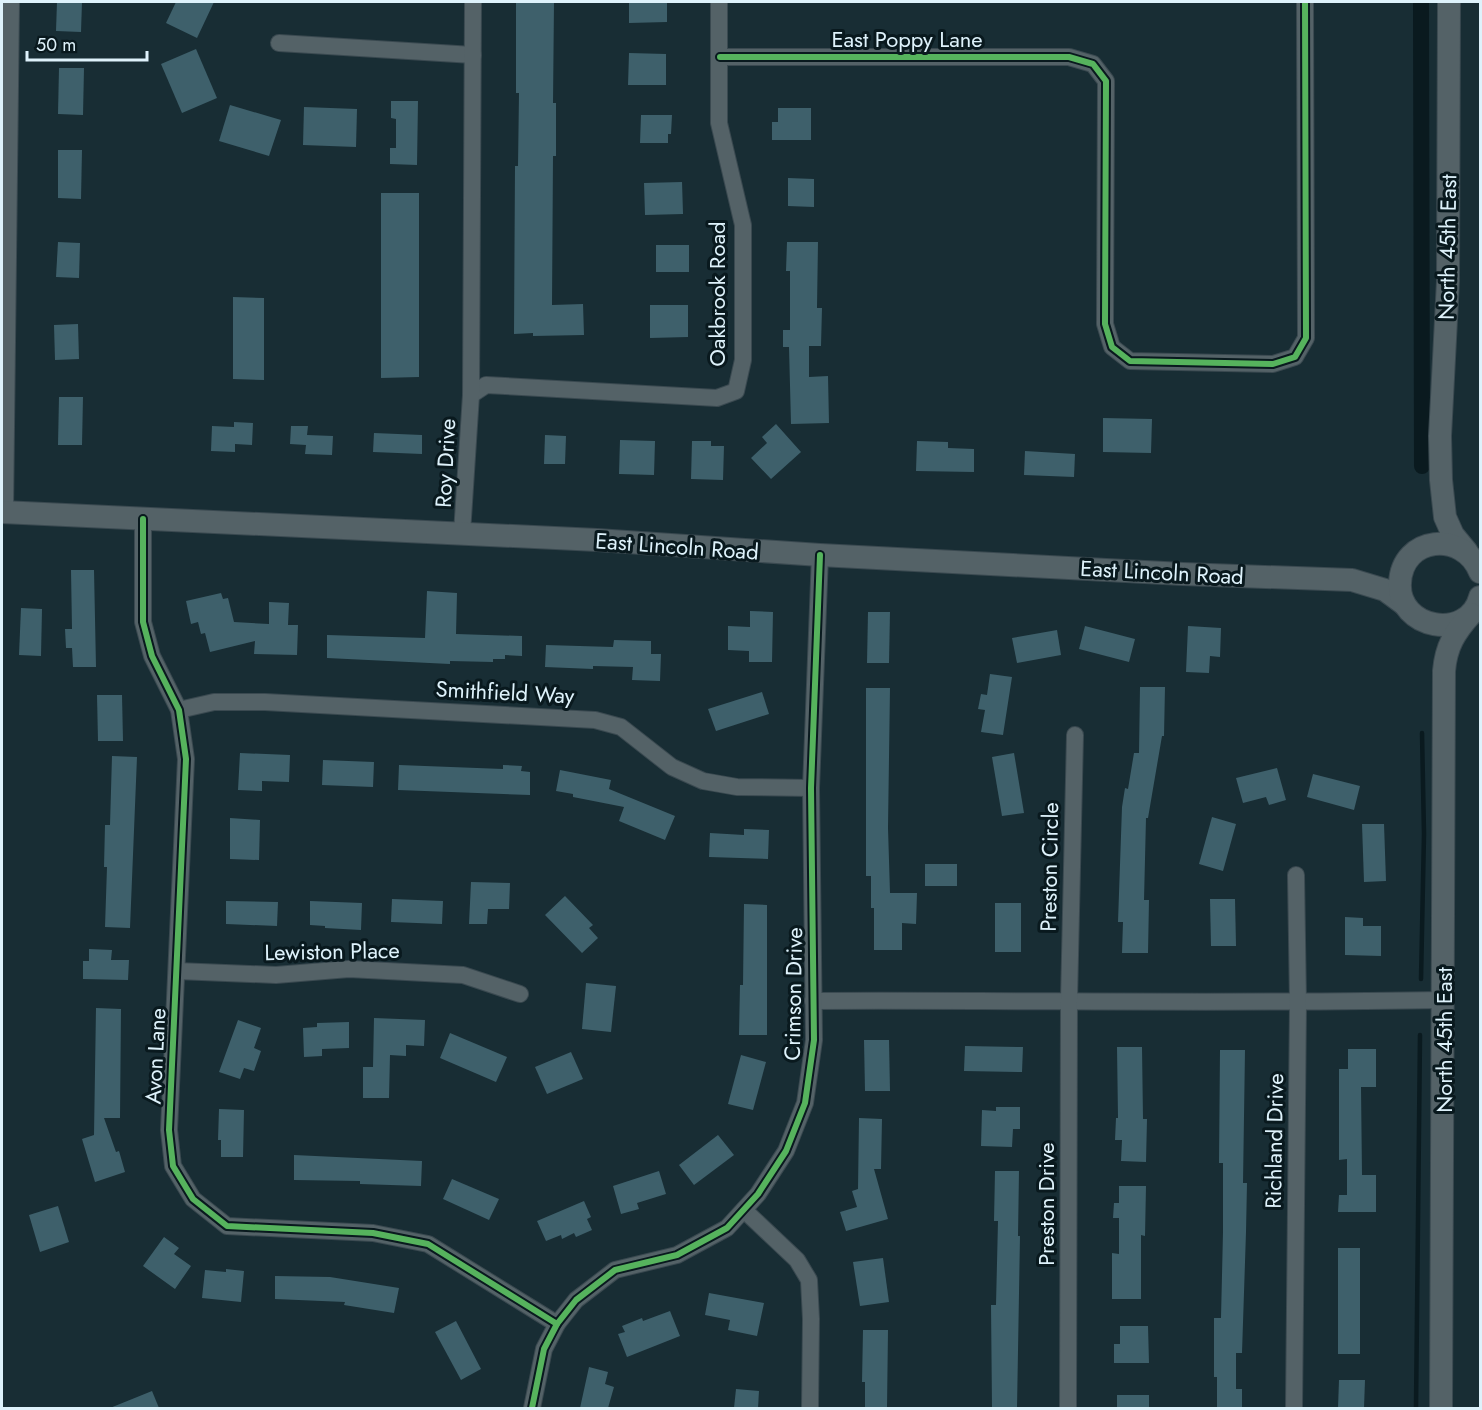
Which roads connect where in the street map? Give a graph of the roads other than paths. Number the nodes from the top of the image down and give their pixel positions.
1 (11, 2) edge
2 (473, 2) edge
3 (719, 2) edge
4 (1305, 2) edge
5 (1449, 2) edge
6 (279, 43) dead end
7 (473, 55) junction
8 (720, 57) junction
9 (4, 349) edge
10 (471, 395) junction
11 (1442, 493) junction
12 (3, 512) edge
13 (143, 519) junction
14 (462, 533) junction
15 (1467, 552) junction
16 (820, 555) junction
17 (1411, 557) junction
18 (1480, 572) edge
19 (1352, 580) junction
20 (1404, 604) junction
21 (1476, 605) edge
22 (1421, 621) junction
23 (1444, 671) junction
24 (179, 710) junction
25 (1074, 735) dead end
26 (811, 788) junction
27 (1296, 875) dead end
28 (177, 971) junction
29 (520, 994) dead end
30 (813, 1000) junction
31 (1069, 1000) junction
32 (1444, 1000) junction
33 (1298, 1003) junction
34 (744, 1210) junction
35 (556, 1324) junction
36 (532, 1408) edge
37 (810, 1408) edge
38 (1068, 1408) edge
39 (1294, 1408) edge
40 (1441, 1408) edge

1 - 9 street
2 - 7 street, Roy Drive
3 - 8 street, Oakbrook Road
4 - 8 street, East Poppy Lane
5 - 11 main road, North 45th East
6 - 7 street
7 - 10 street, Roy Drive
8 - 10 street, Oakbrook Road
9 - 12 street
10 - 14 street, Roy Drive
11 - 15 main road, North 45th East
11 - 17 main road, North 45th East
12 - 13 main road, East Lincoln Road
13 - 14 main road, East Lincoln Road
13 - 24 street, Avon Lane
14 - 16 main road, East Lincoln Road
15 - 17 main road, East Lincoln Road
15 - 18 main road, North 45th East
16 - 19 main road, East Lincoln Road
16 - 26 street, Crimson Drive
17 - 19 main road, East Lincoln Road
17 - 20 main road
19 - 20 main road, East Lincoln Road
20 - 22 main road, East Lincoln Road
21 - 22 main road
21 - 23 main road, North 45th East
22 - 23 main road, North 45th East
23 - 32 main road, North 45th East
24 - 26 street, Smithfield Way
24 - 28 street, Avon Lane
25 - 31 street, Preston Circle
26 - 30 street, Crimson Drive
27 - 33 street, Richland Drive
28 - 29 street, Lewiston Place
28 - 35 street, Avon Lane
30 - 31 street
30 - 34 street, Crimson Drive
31 - 33 street
31 - 38 street, Preston Drive
32 - 33 street
32 - 40 main road, North 45th East
33 - 39 street, Richland Drive
34 - 35 street, Crimson Drive
34 - 37 street
35 - 36 street, Crimson Drive

